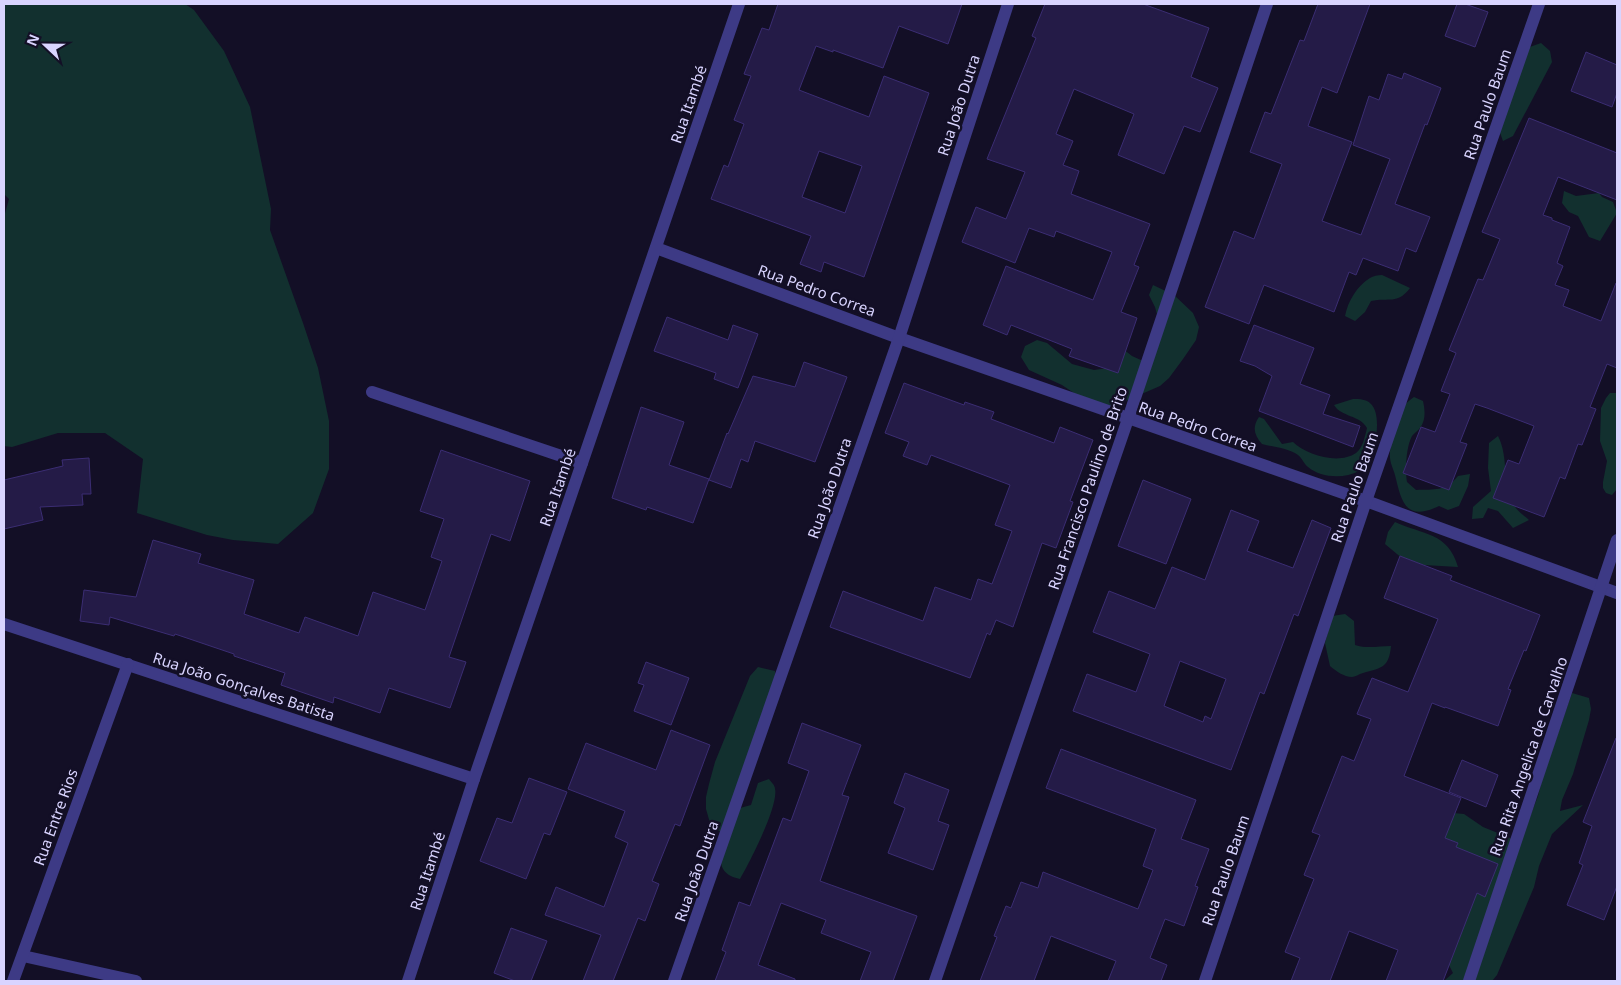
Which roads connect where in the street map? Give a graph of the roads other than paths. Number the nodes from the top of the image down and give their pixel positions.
1 (739, 4) edge
2 (1008, 4) edge
3 (1267, 4) edge
4 (1539, 4) edge
5 (656, 248) junction
6 (899, 338) junction
7 (372, 392) dead end
8 (1128, 419) junction
9 (582, 463) junction
10 (1366, 501) junction
11 (1617, 540) edge
12 (1602, 587) junction
13 (1617, 593) edge
14 (4, 624) edge
15 (128, 664) junction
16 (474, 779) junction
17 (23, 956) junction
18 (13, 981) edge
19 (136, 981) edge
20 (408, 981) edge
21 (674, 981) edge
22 (935, 981) edge
23 (1205, 981) edge
24 (1469, 981) edge

1 - 5 street, Rua Itambé
2 - 6 street, Rua João Dutra
3 - 8 street, Rua Francisco Paulino de Brito
4 - 10 street, Rua Paulo Baum
5 - 6 street, Rua Pedro Correa
5 - 9 street, Rua Itambé
6 - 8 street, Rua Pedro Correa
6 - 21 street, Rua João Dutra
7 - 9 street
8 - 10 street, Rua Pedro Correa
8 - 22 street, Rua Francisco Paulino de Brito
9 - 16 street, Rua Itambé
10 - 12 street, Rua Pedro Correa
10 - 23 street, Rua Paulo Baum
11 - 12 street, Rua Rita Angelica de Carvalho
12 - 13 street, Rua Pedro Correa
12 - 24 street, Rua Rita Angelica de Carvalho
14 - 15 street, Rua João Gonçalves Batista
15 - 16 street, Rua João Gonçalves Batista
15 - 17 street, Rua Entre Rios
16 - 20 street, Rua Itambé
17 - 18 street, Rua Entre Rios
17 - 19 street

